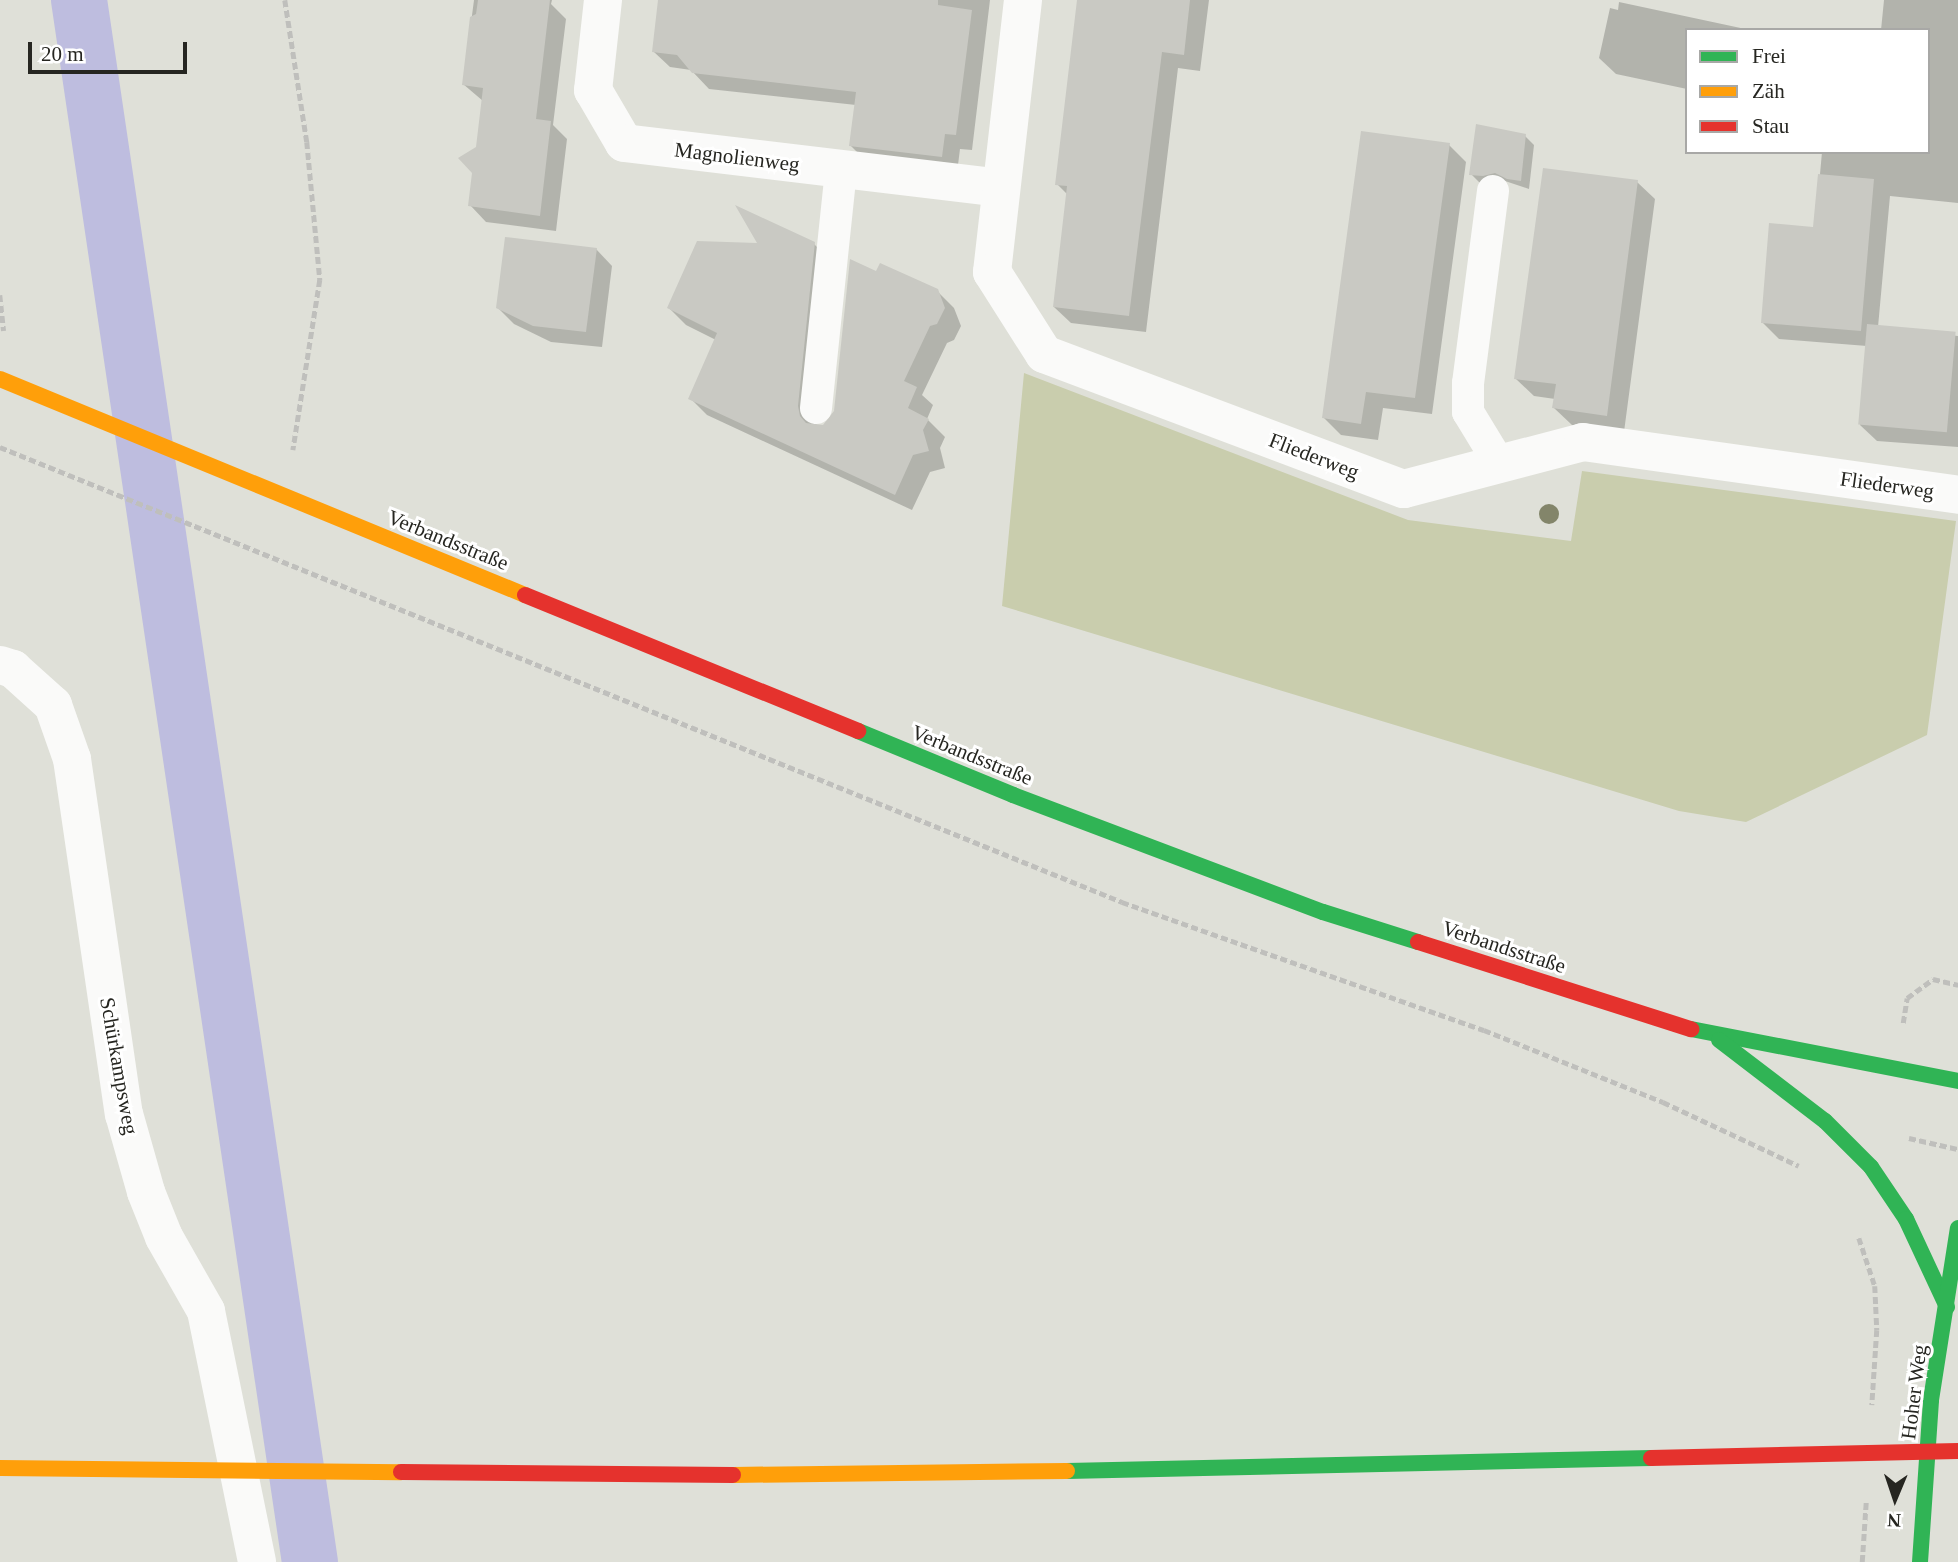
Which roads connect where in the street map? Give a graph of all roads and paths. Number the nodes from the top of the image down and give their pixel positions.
1 (285, 0) edge
2 (603, 0) edge
3 (1023, 0) edge
4 (841, 171) junction
5 (1000, 188) junction
6 (1493, 191) dead end
7 (0, 295) edge
8 (0, 329) edge
9 (0, 379) edge
10 (816, 408) dead end
11 (0, 447) edge
12 (1499, 463) junction
13 (1958, 495) edge
14 (286, 496) junction
15 (0, 665) edge
16 (1711, 1035) junction
17 (1958, 1081) edge
18 (1958, 1149) edge
19 (1860, 1156) junction
20 (1958, 1227) edge
21 (1856, 1228) dead end
22 (1947, 1307) junction
23 (1872, 1415) dead end
24 (1958, 1451) edge
25 (0, 1468) edge
26 (1866, 1495) dead end
27 (257, 1562) edge
28 (1862, 1562) edge
29 (1920, 1562) edge

1 - 14 path
2 - 4 street, Magnolienweg
3 - 5 street, Fliederweg
4 - 5 street, Magnolienweg
4 - 10 lane
5 - 12 street, Fliederweg
6 - 12 lane
7 - 8 path
9 - 14 main road, Verbandsstraße
11 - 19 path
12 - 13 street, Fliederweg
14 - 16 main road, Verbandsstraße
15 - 27 street, Schürkampsweg
16 - 17 main road, Verbandsstraße
16 - 19 main road
18 - 19 path
19 - 22 main road
20 - 22 main road, Hoher Weg
21 - 23 path
22 - 29 main road, Hoher Weg
24 - 25 main road
26 - 28 path

